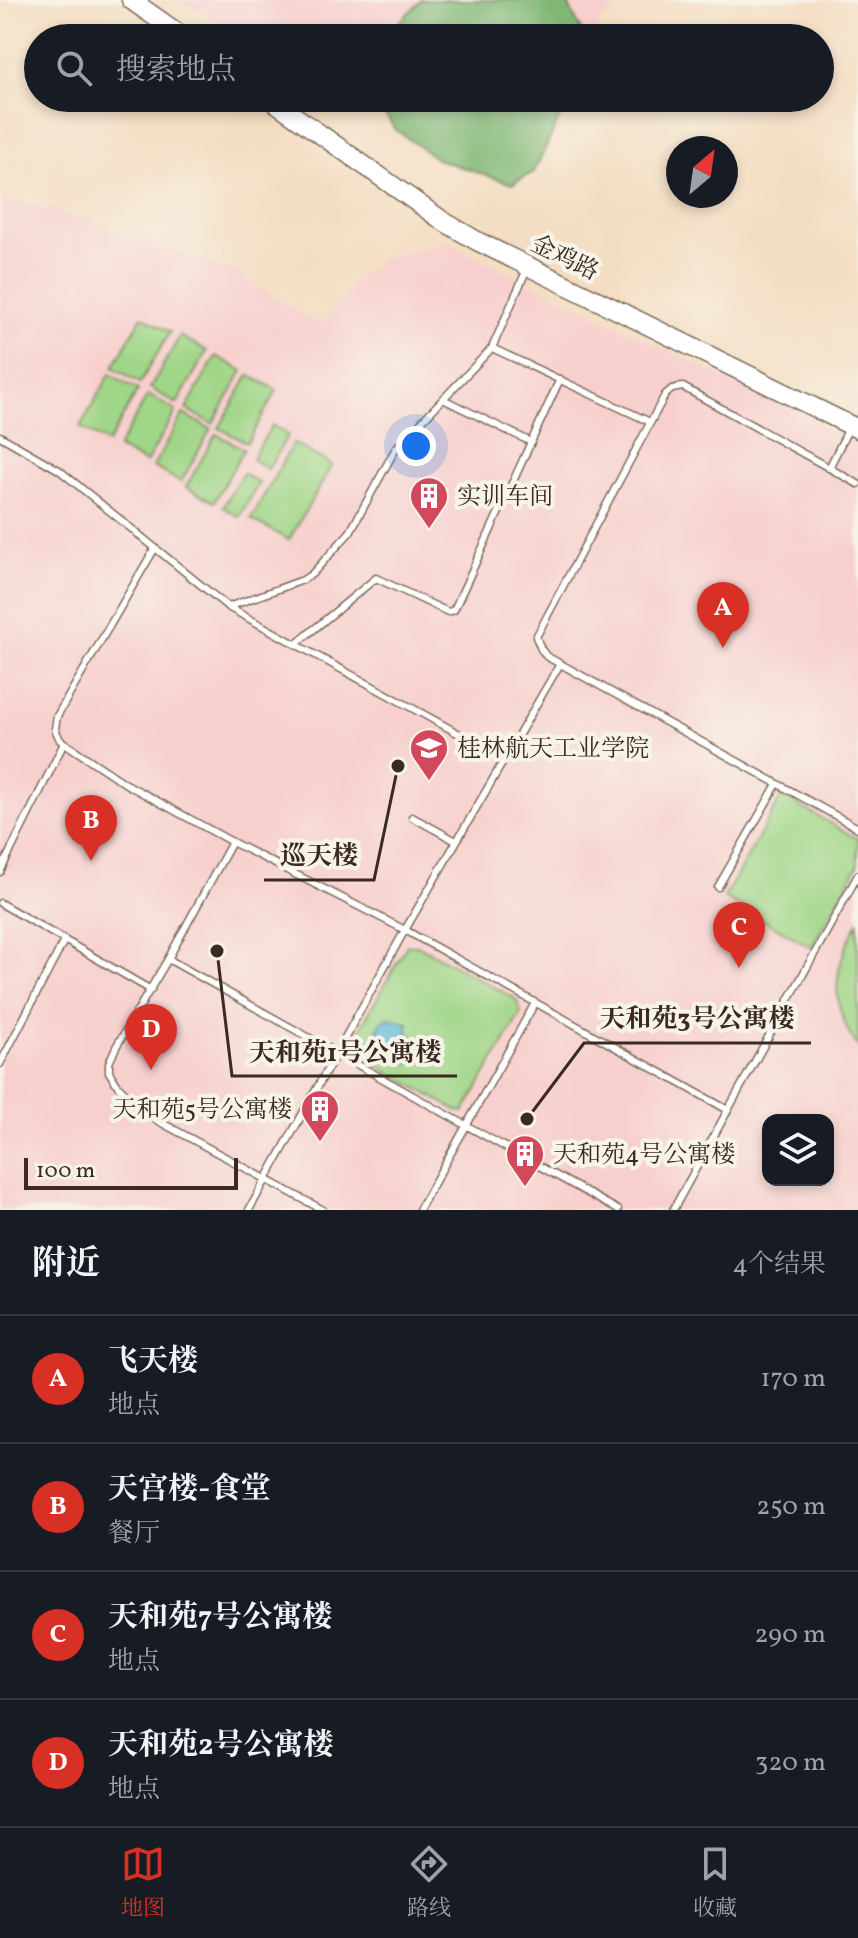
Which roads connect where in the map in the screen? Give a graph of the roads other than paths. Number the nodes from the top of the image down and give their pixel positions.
1 (131, 0) edge
2 (165, 24) edge
3 (289, 112) edge
4 (528, 266) junction
5 (492, 348) junction
6 (560, 379) junction
7 (443, 399) junction
8 (650, 422) junction
9 (854, 427) edge
10 (0, 436) edge
11 (531, 442) junction
12 (829, 468) junction
13 (847, 478) junction
14 (858, 484) edge
15 (842, 486) dead end
16 (155, 548) junction
17 (228, 607) junction
18 (296, 644) junction
19 (560, 664) junction
20 (64, 743) junction
21 (505, 759) junction
22 (777, 784) junction
23 (412, 817) dead end
24 (858, 828) edge
25 (456, 841) junction
26 (232, 842) junction
27 (0, 872) edge
28 (858, 875) edge
29 (718, 887) dead end
30 (0, 903) edge
31 (405, 930) junction
32 (64, 941) junction
33 (168, 959) junction
34 (151, 990) junction
35 (535, 1003) junction
36 (337, 1054) junction
37 (0, 1064) edge
38 (728, 1110) junction
39 (467, 1126) junction
40 (266, 1181) junction
41 (249, 1210) edge
42 (323, 1210) edge
43 (419, 1210) edge
44 (618, 1210) edge
45 (673, 1210) edge

1 - 2 main road
3 - 4 main road, 金鸡路
4 - 5 lane
4 - 9 main road, 金鸡路
5 - 6 lane
5 - 7 lane
6 - 8 lane
6 - 11 lane
7 - 11 lane
7 - 17 lane
8 - 12 lane
8 - 19 lane
9 - 12 lane
10 - 16 lane
11 - 18 lane
12 - 13 lane
13 - 14 lane
13 - 15 lane
16 - 17 lane
16 - 20 lane
17 - 18 lane
18 - 21 lane
19 - 21 lane
19 - 22 lane
20 - 26 lane
20 - 27 lane
21 - 25 lane
22 - 24 lane
22 - 29 lane
23 - 25 lane
25 - 31 lane
26 - 31 lane
26 - 33 lane
28 - 38 lane
30 - 32 lane
31 - 35 lane
31 - 36 lane
32 - 34 lane
32 - 37 lane
33 - 34 lane
33 - 36 lane
34 - 40 lane
35 - 38 lane
35 - 39 lane
36 - 39 lane
36 - 40 lane
38 - 45 lane
39 - 43 lane
39 - 44 lane
40 - 41 lane
40 - 42 lane

